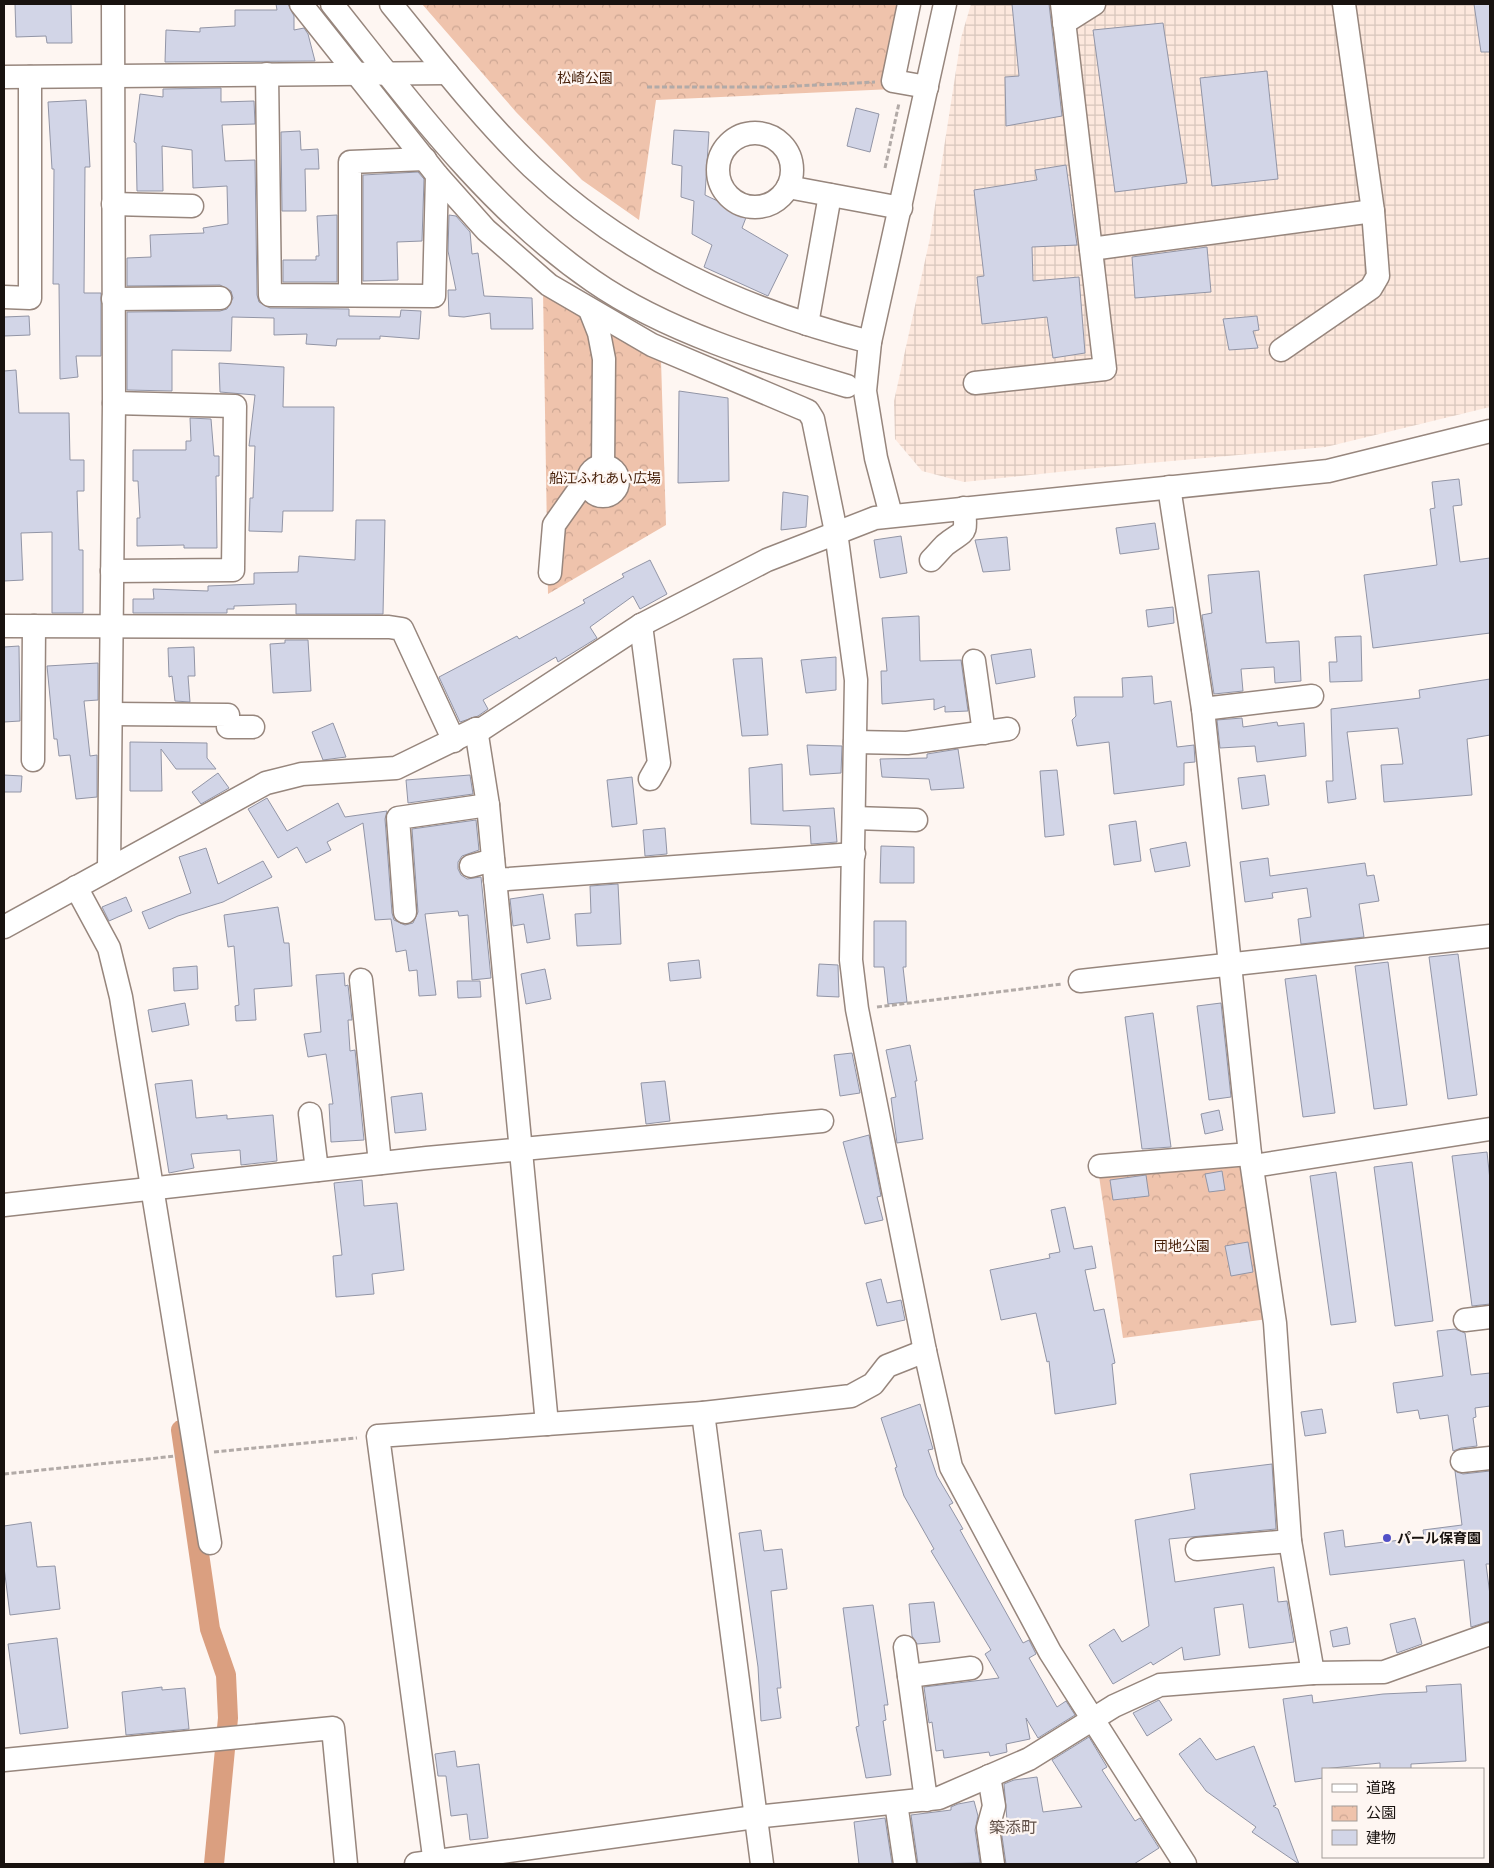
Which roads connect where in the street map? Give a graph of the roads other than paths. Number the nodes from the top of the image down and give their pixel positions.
1 (113, 4) edge
2 (301, 4) edge
3 (332, 4) edge
4 (391, 4) edge
5 (909, 4) edge
6 (945, 4) edge
7 (1094, 4) edge
8 (1344, 4) edge
9 (1063, 13) edge
10 (447, 73) junction
11 (267, 74) junction
12 (356, 75) junction
13 (389, 75) junction
14 (112, 76) junction
15 (4, 77) edge
16 (30, 77) junction
17 (927, 88) junction
18 (431, 167) junction
19 (788, 187) dead end
20 (830, 195) junction
21 (113, 204) junction
22 (192, 206) dead end
23 (901, 208) junction
24 (1373, 211) junction
25 (1091, 249) junction
26 (350, 295) junction
27 (4, 297) edge
28 (220, 298) dead end
29 (114, 299) junction
30 (590, 310) junction
31 (807, 324) junction
32 (629, 332) junction
33 (870, 342) junction
34 (1281, 350) dead end
35 (604, 359) junction
36 (975, 383) dead end
37 (847, 386) dead end
38 (114, 403) junction
39 (1490, 430) edge
40 (1169, 487) junction
41 (964, 508) junction
42 (892, 515) junction
43 (836, 532) junction
44 (931, 560) dead end
45 (112, 571) junction
46 (550, 573) dead end
47 (641, 625) junction
48 (4, 626) edge
49 (34, 626) junction
50 (112, 627) junction
51 (974, 661) dead end
52 (1312, 696) dead end
53 (1203, 709) junction
54 (112, 714) junction
55 (253, 727) dead end
56 (476, 729) junction
57 (1008, 729) dead end
58 (984, 733) junction
59 (454, 741) junction
60 (855, 742) junction
61 (33, 760) dead end
62 (650, 779) dead end
63 (488, 805) junction
64 (854, 818) junction
65 (916, 820) dead end
66 (854, 854) junction
67 (471, 866) dead end
68 (109, 869) junction
69 (494, 870) junction
70 (76, 887) junction
71 (405, 912) dead end
72 (4, 927) edge
73 (1490, 936) edge
74 (1231, 964) junction
75 (361, 980) dead end
76 (1080, 981) road end
77 (310, 1114) dead end
78 (822, 1121) dead end
79 (1490, 1129) edge
80 (521, 1149) junction
81 (1252, 1160) junction
82 (380, 1163) junction
83 (1100, 1166) dead end
84 (317, 1170) junction
85 (152, 1188) junction
86 (4, 1205) edge
87 (1490, 1318) edge
88 (1465, 1320) dead end
89 (925, 1351) junction
90 (704, 1414) junction
91 (547, 1424) junction
92 (1490, 1458) edge
93 (1462, 1461) dead end
94 (1290, 1541) junction
95 (210, 1544) dead end
96 (1197, 1550) dead end
97 (1490, 1634) edge
98 (905, 1647) dead end
99 (971, 1668) dead end
100 (1313, 1673) junction
101 (910, 1676) junction
102 (1094, 1718) junction
103 (4, 1760) edge
104 (990, 1776) junction
105 (926, 1800) junction
106 (896, 1803) junction
107 (755, 1817) junction
108 (346, 1864) edge
109 (428, 1864) edge
110 (762, 1864) edge
111 (905, 1864) edge
112 (993, 1864) edge
113 (1185, 1864) edge

1 - 14 street
2 - 12 street
3 - 13 street
4 - 10 street
5 - 17 street
6 - 17 street
7 - 9 street
8 - 24 street
9 - 25 street
10 - 13 street
10 - 31 street
11 - 12 street
11 - 14 street
11 - 26 street
12 - 13 street
12 - 18 street
13 - 37 street
14 - 16 street
14 - 21 street
15 - 16 street
16 - 27 street
17 - 23 street
18 - 26 street
18 - 26 street
18 - 30 street
19 - 20 street
20 - 23 street
20 - 31 street
21 - 22 street
21 - 29 street
23 - 33 street
24 - 25 street
24 - 34 street
25 - 36 street
28 - 29 street
29 - 38 street
30 - 32 street
30 - 35 street
31 - 33 street
32 - 35 street
32 - 43 street
33 - 42 street
35 - 46 street
38 - 45 street
38 - 45 street
39 - 40 street
40 - 41 street
40 - 53 street
41 - 42 street
41 - 44 street
42 - 43 street
43 - 47 street
43 - 60 street
45 - 50 street
47 - 56 street
47 - 62 street
48 - 49 street
49 - 50 street
49 - 61 street
50 - 54 street
50 - 59 street
51 - 58 street
52 - 53 street
53 - 74 street
54 - 55 street
54 - 68 street
56 - 59 street
56 - 63 street
57 - 58 street
58 - 60 street
59 - 68 street
60 - 64 street
63 - 69 street
63 - 71 street
64 - 65 street
64 - 66 street
66 - 69 street
66 - 89 street
67 - 69 street
68 - 70 street
69 - 80 street
70 - 72 street
70 - 85 street
73 - 74 street
74 - 76 street
74 - 81 street
75 - 82 street
77 - 84 street
78 - 80 street
79 - 81 street
80 - 82 street
80 - 91 street
81 - 83 street
81 - 94 street
82 - 84 street
84 - 85 street
85 - 86 street
85 - 95 street
87 - 88 street
89 - 90 street
89 - 102 street
90 - 91 street
90 - 107 street
91 - 109 street
92 - 93 street
94 - 96 street
94 - 100 street
97 - 100 street
98 - 101 street
99 - 101 street
100 - 102 street
101 - 105 street
102 - 104 street
102 - 113 street
103 - 108 street
104 - 105 street
104 - 112 street
105 - 106 street
106 - 107 street
106 - 111 street
107 - 109 street
107 - 110 street

